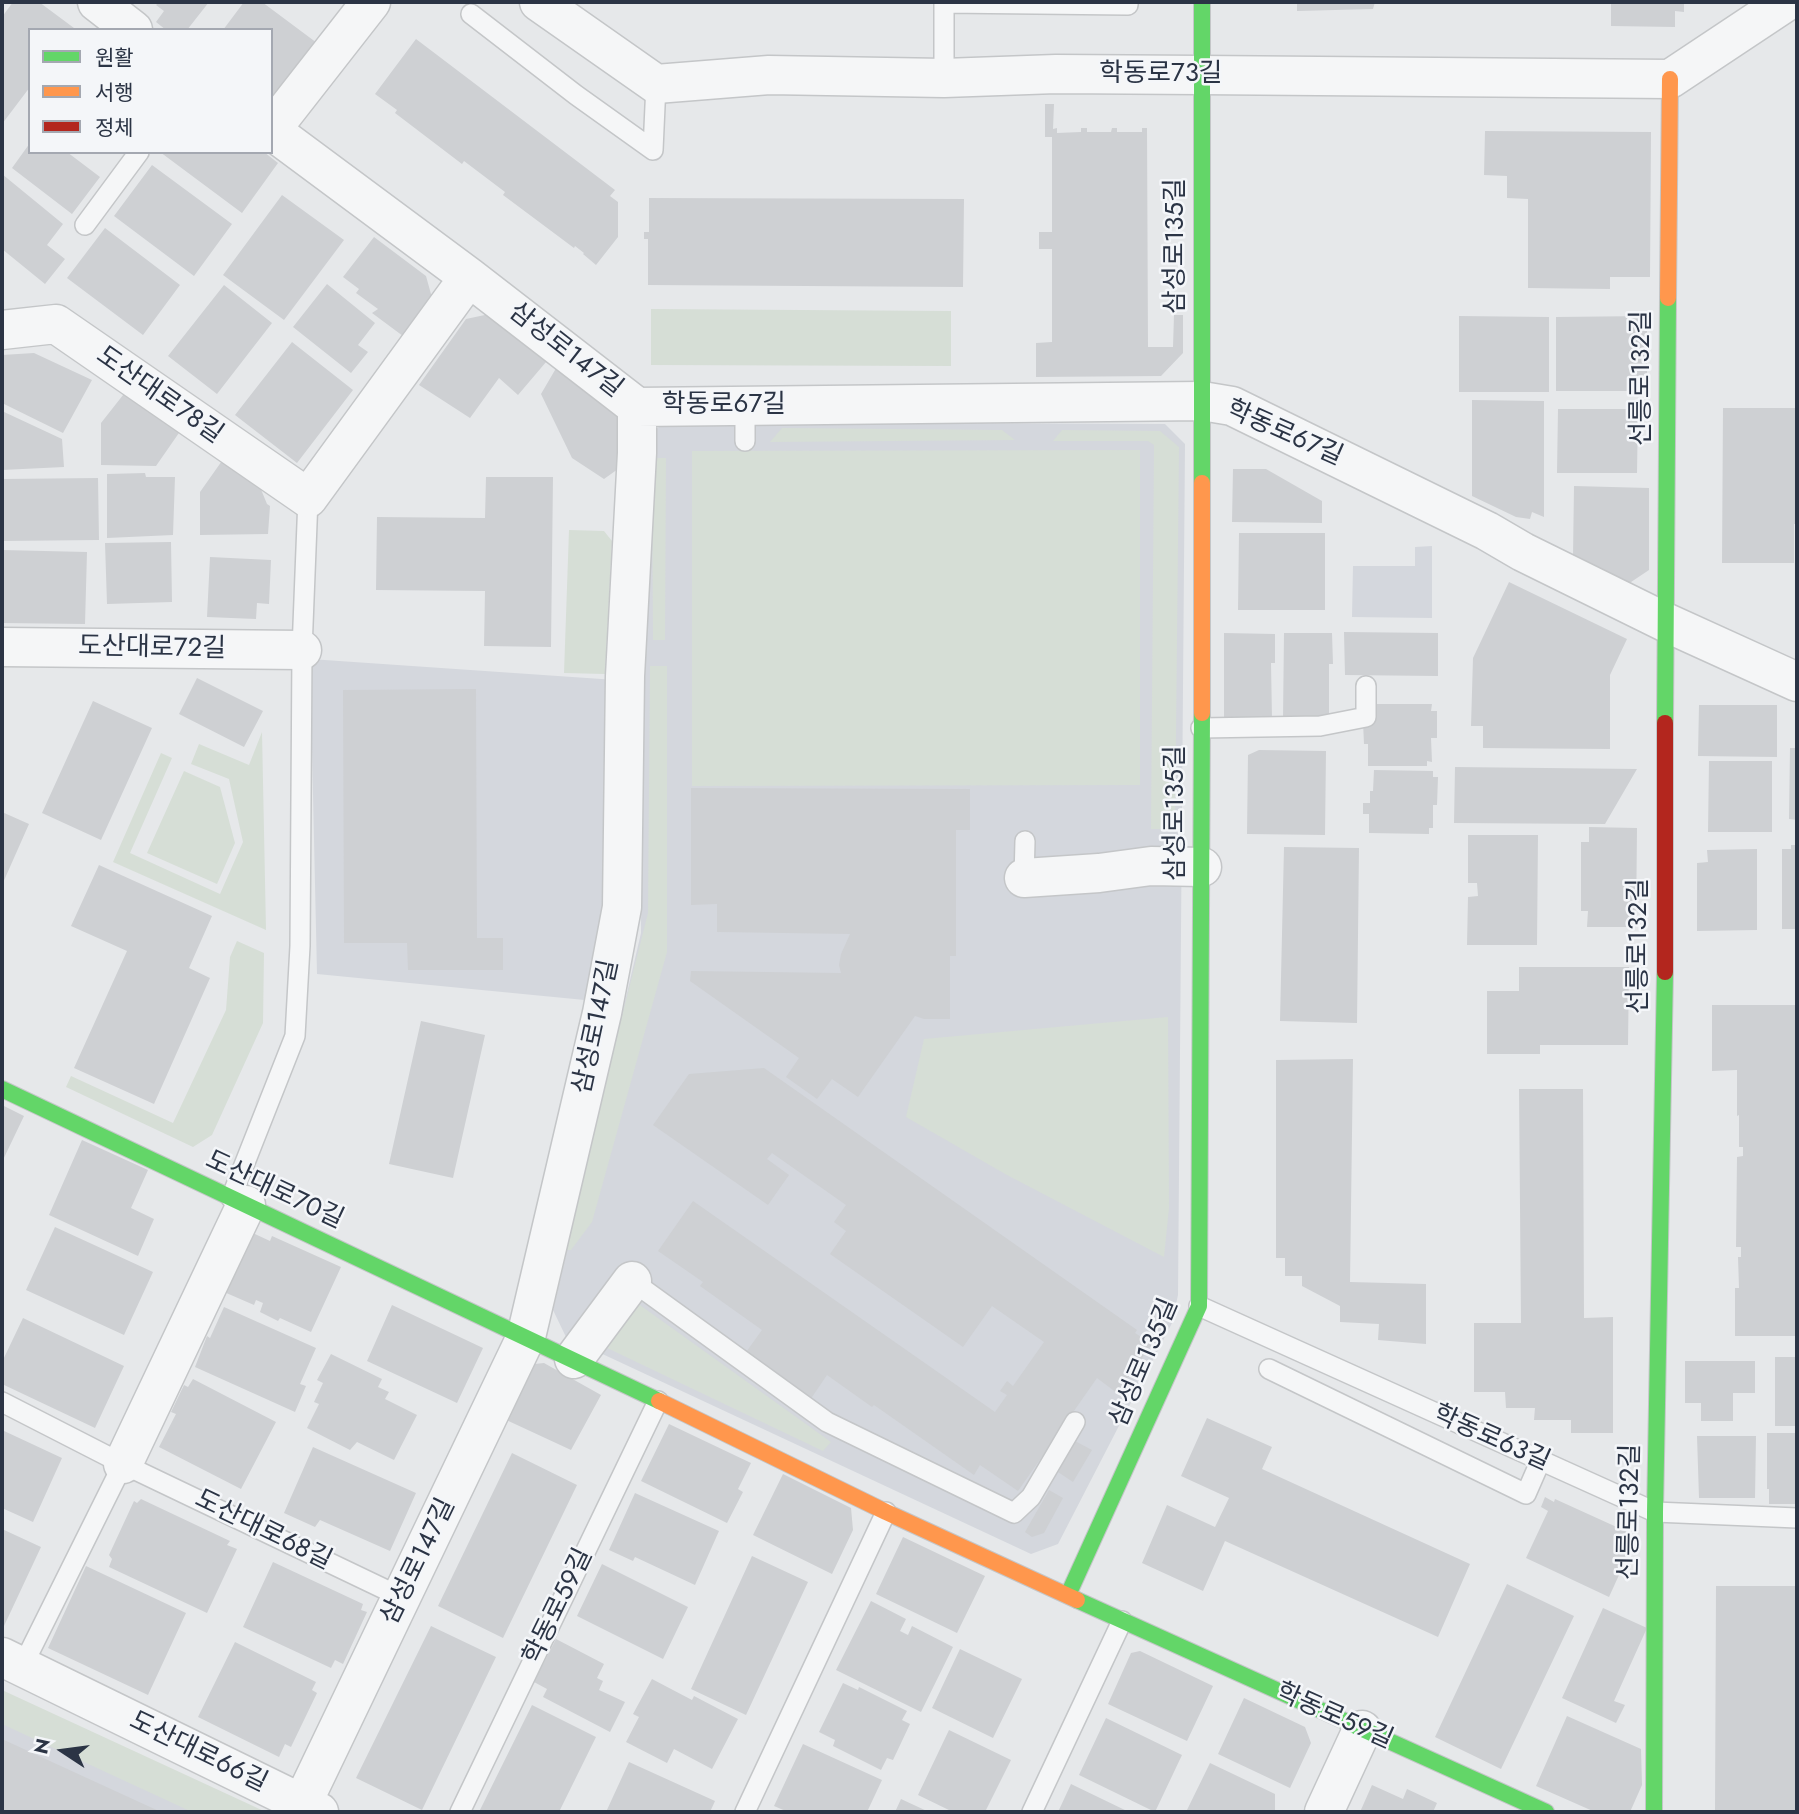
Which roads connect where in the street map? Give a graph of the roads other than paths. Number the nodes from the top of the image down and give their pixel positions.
1 (97, 2) edge
2 (371, 2) edge
3 (540, 2) edge
4 (944, 2) edge
5 (1128, 2) edge
6 (1202, 2) edge
7 (1786, 2) edge
8 (471, 14) dead end
9 (130, 28) edge
10 (1201, 75) junction
11 (944, 78) junction
12 (1670, 79) junction
13 (656, 84) junction
14 (273, 127) edge
15 (273, 131) edge
16 (138, 154) edge
17 (85, 225) dead end
18 (468, 277) junction
19 (2, 330) edge
20 (1202, 401) junction
21 (637, 407) junction
22 (308, 498) junction
23 (1665, 622) junction
24 (2, 647) edge
25 (302, 650) junction
26 (1797, 682) edge
27 (1366, 686) dead end
28 (1201, 728) junction
29 (1025, 859) dead end
30 (1202, 867) junction
31 (2, 1089) edge
32 (239, 1201) junction
33 (1199, 1306) junction
34 (526, 1337) junction
35 (574, 1359) junction
36 (1269, 1369) dead end
37 (658, 1401) junction
38 (2, 1402) edge
39 (1075, 1422) dead end
40 (1540, 1462) junction
41 (123, 1464) junction
42 (886, 1512) junction
43 (1655, 1512) junction
44 (1797, 1518) edge
45 (1068, 1595) junction
46 (402, 1598) junction
47 (1122, 1621) junction
48 (12, 1662) edge
49 (1362, 1730) junction
50 (311, 1808) edge
51 (460, 1812) edge
52 (745, 1812) edge
53 (1032, 1812) edge
54 (1324, 1812) edge
55 (1546, 1812) edge
56 (1654, 1812) edge

1 - 9 street
2 - 14 street
3 - 13 street
4 - 5 lane
4 - 11 lane
6 - 10 street, 삼성로135길
7 - 12 street
8 - 13 lane
10 - 11 street, 학동로73길
10 - 12 street, 학동로73길
10 - 20 street, 삼성로135길
11 - 13 street, 학동로73길
12 - 23 street, 선릉로132길
15 - 18 street, 삼성로147길
16 - 17 lane
18 - 21 street, 삼성로147길
18 - 22 street
19 - 22 street, 도산대로78길
20 - 21 street, 학동로67길
20 - 23 street, 학동로67길
20 - 28 street, 삼성로135길
21 - 34 street, 삼성로147길
22 - 25 lane
23 - 26 street, 학동로67길
23 - 43 street, 선릉로132길
24 - 25 street, 도산대로72길
25 - 32 lane
27 - 28 lane
28 - 30 street, 삼성로135길
29 - 30 street
30 - 33 street, 삼성로135길
31 - 32 street, 도산대로70길
32 - 34 street, 도산대로70길
32 - 41 street
33 - 40 lane, 학동로63길
33 - 45 street, 삼성로135길
34 - 35 street, 학동로59길
34 - 46 street, 삼성로147길
35 - 37 street, 학동로59길
35 - 39 lane
36 - 40 lane
37 - 42 street, 학동로59길
37 - 51 lane, 학동로59길
38 - 41 lane, 도산대로68길
40 - 43 lane, 학동로63길
41 - 46 lane, 도산대로68길
41 - 48 lane
42 - 45 street, 학동로59길
42 - 52 lane
43 - 44 lane, 학동로63길
43 - 56 street, 선릉로132길
45 - 47 street, 학동로59길
46 - 50 street, 삼성로147길
47 - 49 street, 학동로59길
47 - 53 lane
48 - 50 street, 도산대로66길
49 - 54 street
49 - 55 street, 학동로59길

